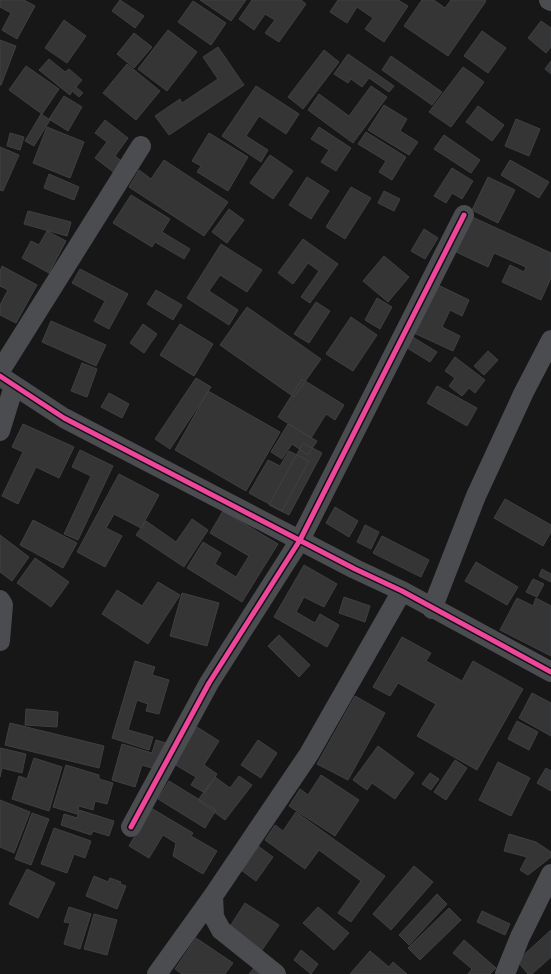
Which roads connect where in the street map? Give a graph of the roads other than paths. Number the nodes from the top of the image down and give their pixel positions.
1 (141, 146) dead end
2 (464, 215) dead end
3 (551, 340) edge
4 (0, 371) edge
5 (7, 381) edge
6 (0, 431) edge
7 (300, 540) junction
8 (402, 591) junction
9 (0, 600) edge
10 (432, 609) junction
11 (0, 642) edge
12 (551, 672) edge
13 (131, 827) dead end
14 (551, 874) edge
15 (213, 896) junction
16 (157, 974) edge
17 (276, 974) edge
18 (505, 974) edge

1 - 4 street
2 - 7 street
3 - 10 street
5 - 6 street
5 - 7 street
7 - 8 street
7 - 13 street
8 - 10 street
8 - 15 street
9 - 11 street
10 - 12 street
14 - 18 street
15 - 16 street
15 - 17 street

